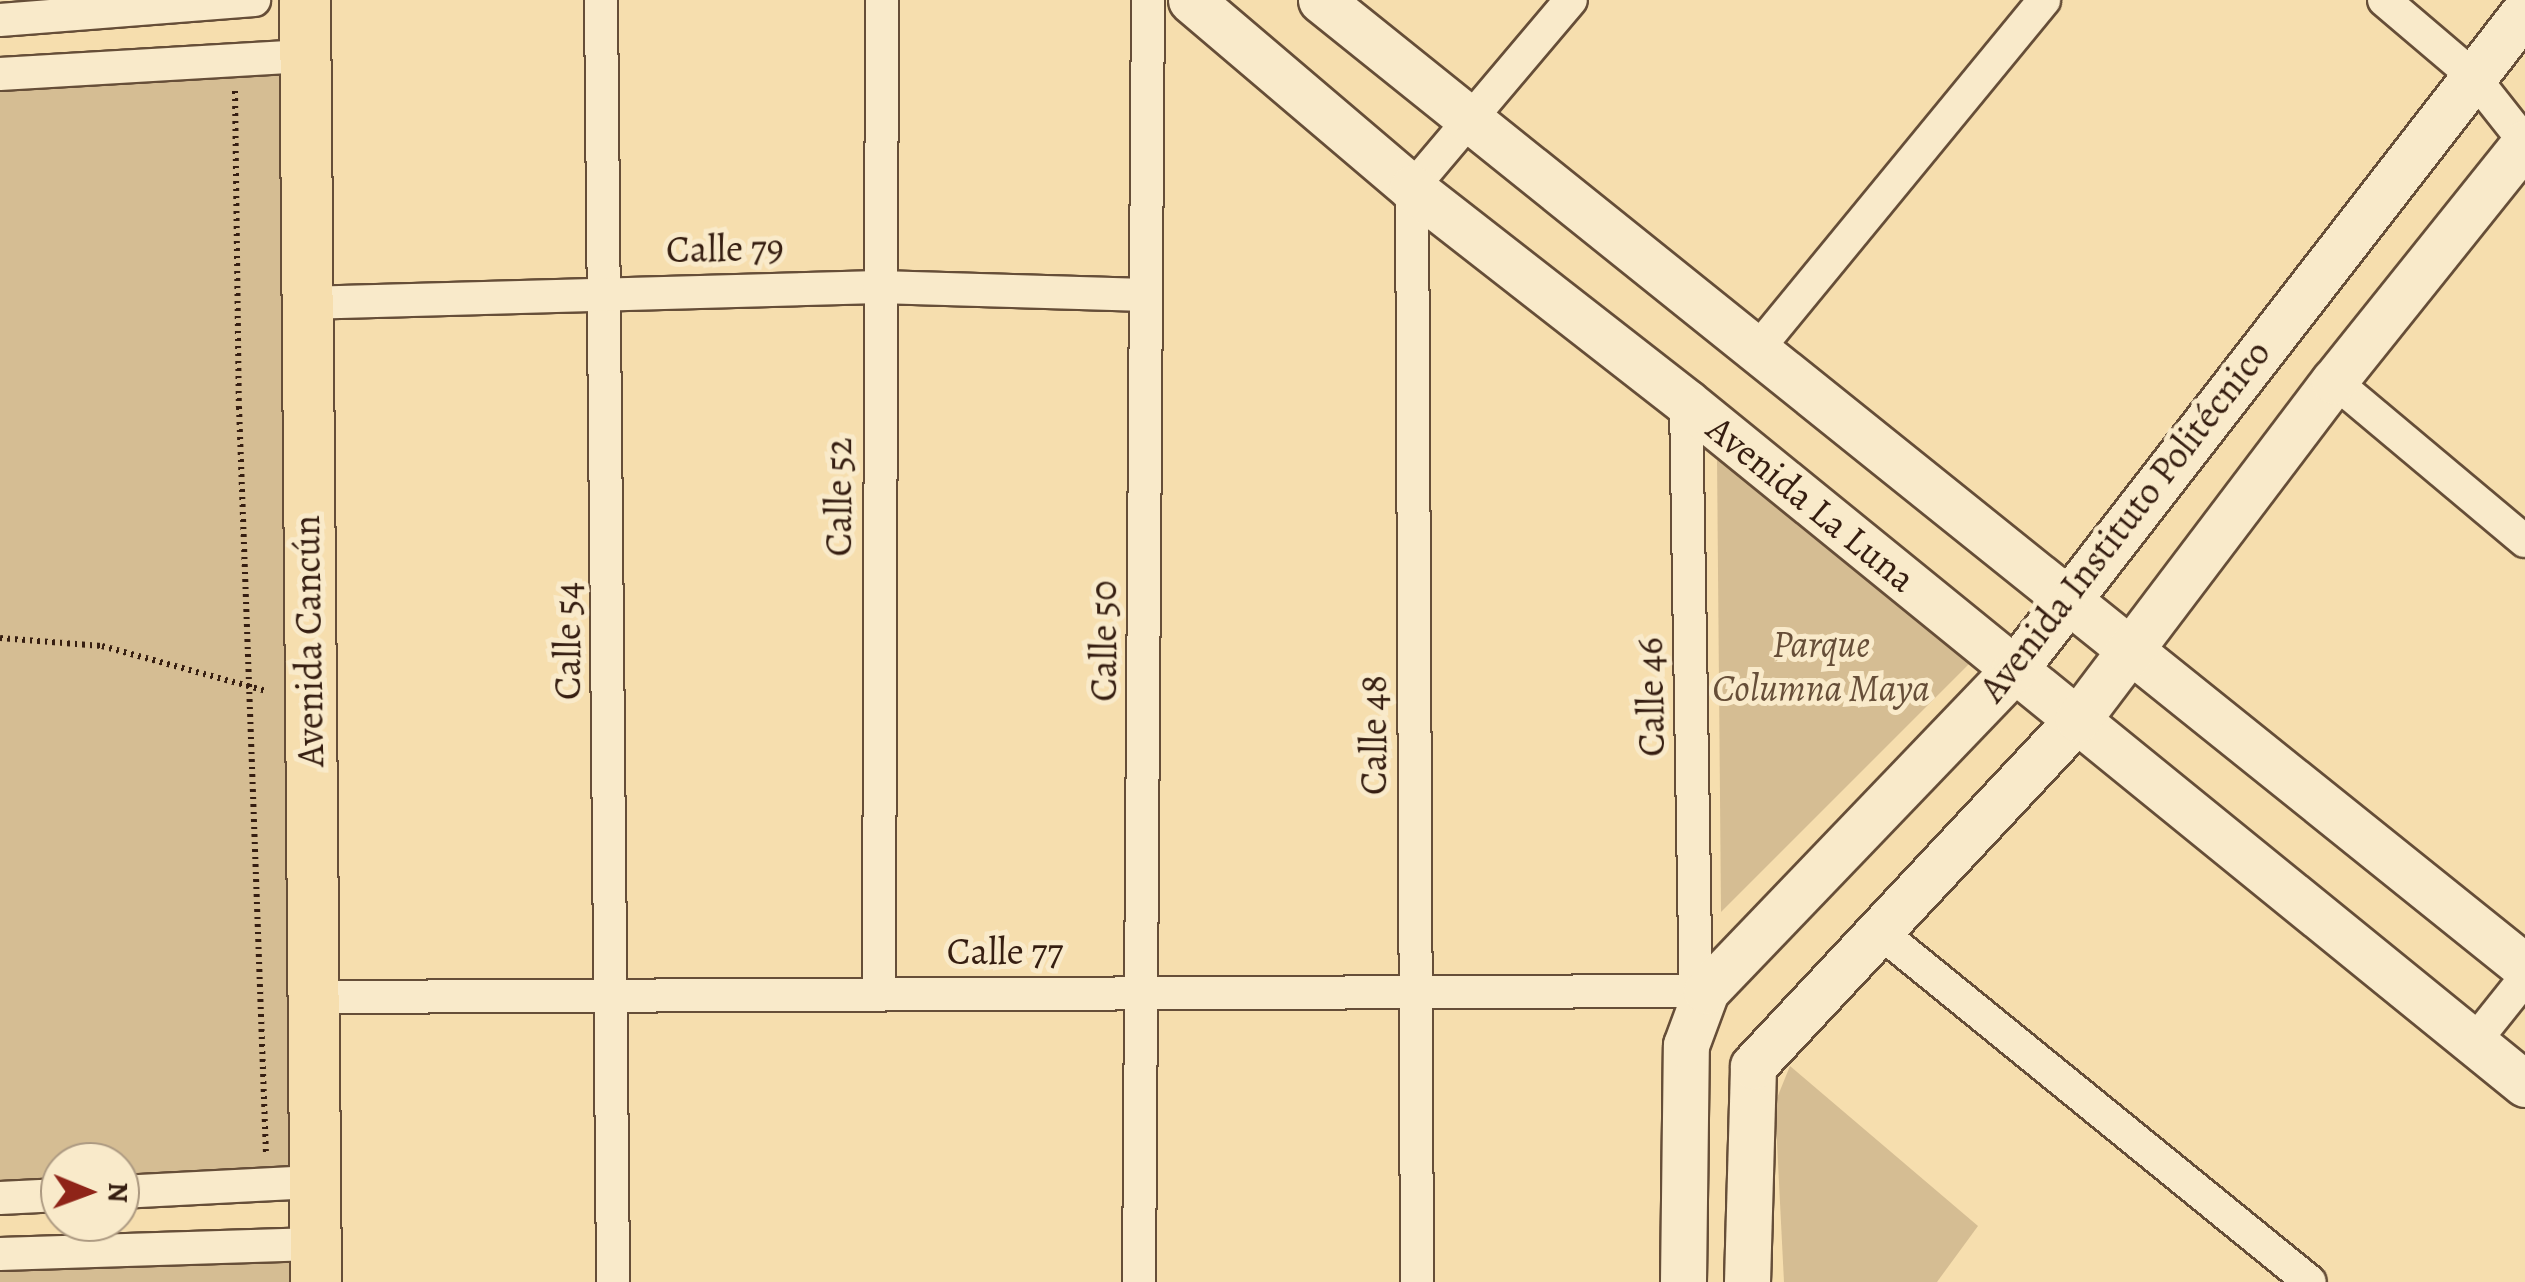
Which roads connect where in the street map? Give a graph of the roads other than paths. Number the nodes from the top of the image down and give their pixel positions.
1 (254, 0) edge
2 (304, 0) edge
3 (601, 0) edge
4 (882, 0) edge
5 (1148, 0) edge
6 (1190, 0) edge
7 (1321, 0) edge
8 (1570, 0) edge
9 (2044, 0) edge
10 (2384, 0) edge
11 (2525, 11) edge
12 (0, 20) edge
13 (304, 56) junction
14 (0, 74) edge
15 (2472, 75) junction
16 (1474, 119) junction
17 (2525, 142) edge
18 (1412, 188) junction
19 (879, 287) junction
20 (605, 290) junction
21 (1146, 295) junction
22 (304, 303) junction
23 (1756, 351) junction
24 (2334, 381) junction
25 (1686, 402) junction
26 (2525, 541) edge
27 (2068, 600) junction
28 (2133, 650) junction
29 (2014, 670) junction
30 (2078, 719) junction
31 (1880, 932) junction
32 (2525, 967) edge
33 (2525, 978) edge
34 (1416, 989) junction
35 (1141, 991) junction
36 (879, 993) junction
37 (610, 995) junction
38 (314, 997) junction
39 (1696, 999) junction
40 (2474, 1042) junction
41 (2525, 1084) edge
42 (290, 1183) junction
43 (140, 1191) edge
44 (40, 1195) edge
45 (0, 1198) edge
46 (0, 1254) edge
47 (315, 1263) edge
48 (613, 1282) edge
49 (1139, 1282) edge
50 (1417, 1282) edge
51 (1683, 1282) edge
52 (1747, 1282) edge
53 (2310, 1282) edge

1 - 12 street
2 - 13 main road, Avenida Cancún
3 - 20 street, Calle 54
4 - 19 street, Calle 52
5 - 21 street, Calle 50
6 - 18 main road, Avenida La Luna
7 - 16 main road
8 - 16 street
9 - 23 street
10 - 15 street
11 - 15 main road, Avenida Instituto Politécnico
13 - 14 street
13 - 22 main road, Avenida Cancún
15 - 17 street
15 - 27 main road, Avenida Instituto Politécnico
16 - 18 street
16 - 23 main road
17 - 24 main road, Avenida Instituto Politécnico
18 - 25 main road, Avenida La Luna
18 - 34 street, Calle 48
19 - 20 street, Calle 79
19 - 21 street, Calle 79
19 - 36 street, Calle 52
20 - 22 street, Calle 79
20 - 37 street, Calle 54
21 - 35 street, Calle 50
22 - 38 main road, Avenida Cancún
23 - 27 main road
24 - 26 street
24 - 28 main road, Avenida Instituto Politécnico
25 - 29 main road, Avenida La Luna
25 - 39 street, Calle 46
27 - 28 main road
27 - 29 main road, Avenida Instituto Politécnico
28 - 30 main road, Avenida Instituto Politécnico
28 - 32 main road
29 - 30 main road, Avenida La Luna
29 - 39 main road, Avenida Instituto Politécnico
30 - 31 main road, Avenida Instituto Politécnico
30 - 40 main road, Avenida La Luna
31 - 52 main road, Avenida Instituto Politécnico
31 - 53 street
33 - 40 street
34 - 35 street, Calle 77
34 - 39 street, Calle 77
34 - 50 street, Calle 48
35 - 36 street, Calle 77
35 - 49 street, Calle 50
36 - 37 street, Calle 77
37 - 38 street, Calle 77
37 - 48 street, Calle 54
38 - 42 main road, Avenida Cancún
39 - 51 main road
40 - 41 main road, Avenida La Luna
42 - 43 street
42 - 47 main road, Avenida Cancún
44 - 45 street
46 - 47 street

